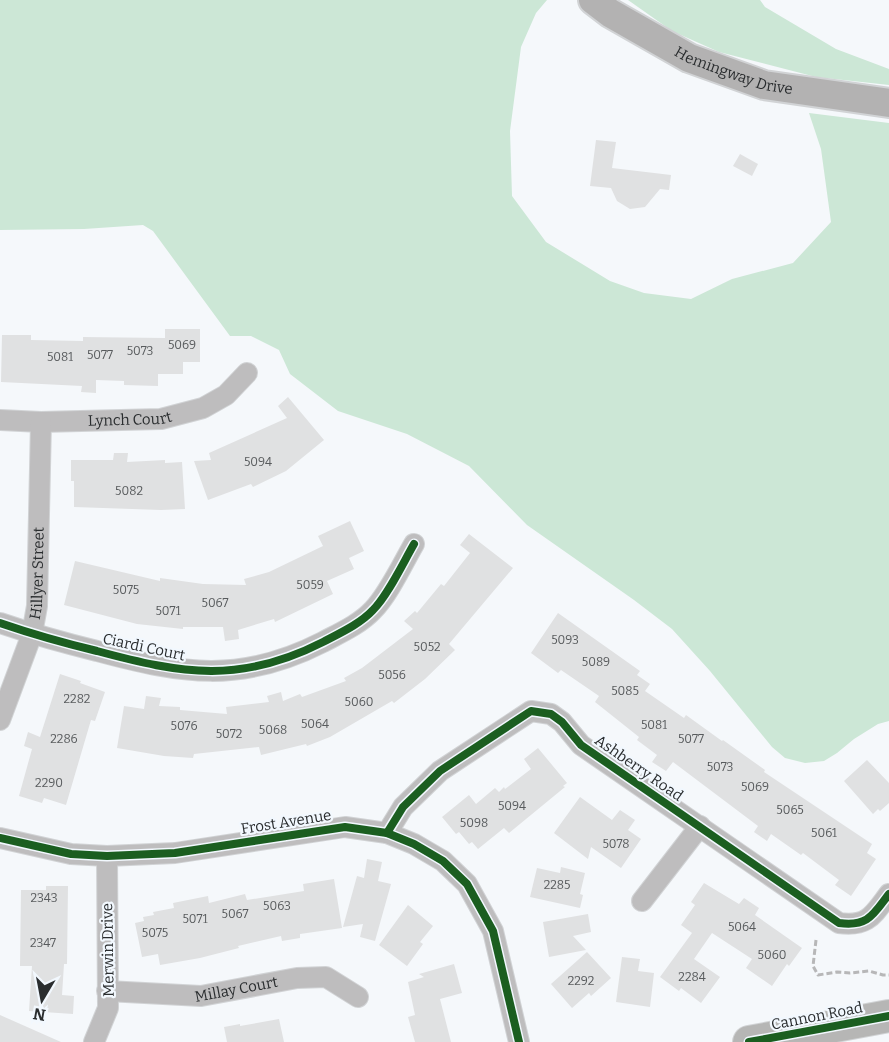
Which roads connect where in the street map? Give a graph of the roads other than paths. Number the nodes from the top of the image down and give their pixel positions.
1 (593, 0) edge
2 (889, 103) edge
3 (247, 374) dead end
4 (0, 420) edge
5 (41, 422) junction
6 (414, 544) dead end
7 (0, 623) edge
8 (32, 634) junction
9 (0, 720) edge
10 (700, 826) junction
11 (387, 833) junction
12 (0, 838) edge
13 (107, 856) junction
14 (889, 894) edge
15 (642, 901) dead end
16 (108, 991) junction
17 (358, 997) dead end
18 (889, 1016) edge
19 (94, 1042) edge
20 (519, 1042) edge
21 (749, 1042) edge

1 - 2 street, Hemingway Drive
3 - 5 street, Lynch Court
4 - 5 street, Lynch Court
5 - 8 street, Hillyer Street
6 - 8 street, Ciardi Court
7 - 8 street, Ciardi Court
8 - 9 street, Hillyer Street
10 - 11 street, Ashberry Road
10 - 14 street, Ashberry Road
10 - 15 street
11 - 13 street, Frost Avenue
11 - 20 street, Frost Avenue
12 - 13 street, Frost Avenue
13 - 16 street, Merwin Drive
16 - 17 street, Millay Court
16 - 19 street, Merwin Drive
18 - 21 main road, Cannon Road

